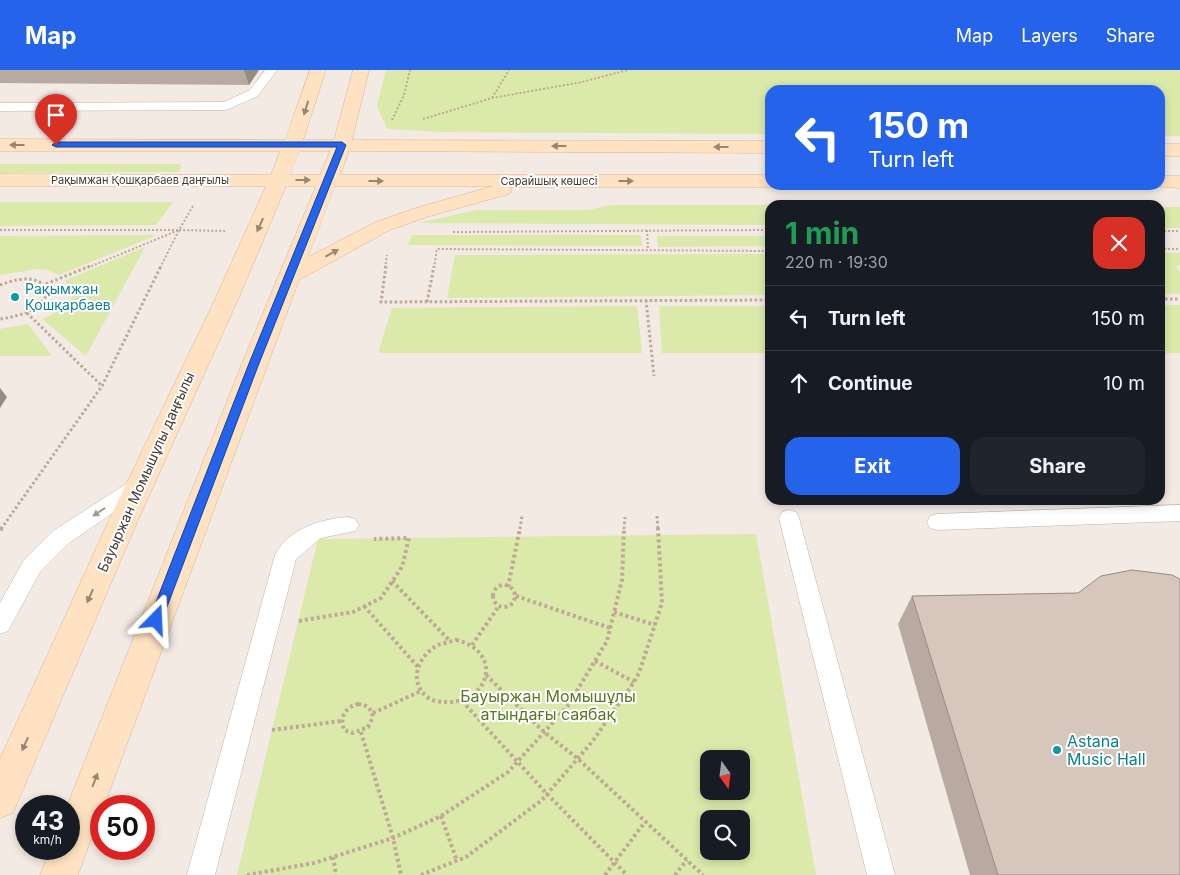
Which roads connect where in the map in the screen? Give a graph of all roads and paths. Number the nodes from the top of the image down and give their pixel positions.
1 (271, 70) edge
2 (318, 70) edge
3 (361, 70) edge
4 (410, 70) edge
5 (509, 70) edge
6 (628, 70) edge
7 (492, 98) junction
8 (0, 107) edge
9 (391, 121) dead end
10 (416, 121) dead end
11 (0, 144) edge
12 (293, 145) junction
13 (342, 145) junction
14 (765, 147) edge
15 (1165, 150) edge
16 (1180, 150) edge
17 (0, 180) edge
18 (279, 180) junction
19 (328, 180) junction
20 (535, 181) junction
21 (765, 181) edge
22 (1165, 182) edge
23 (1180, 182) edge
24 (195, 201) dead end
25 (0, 230) edge
26 (179, 230) junction
27 (647, 230) junction
28 (765, 230) edge
29 (225, 231) dead end
30 (1165, 231) edge
31 (1180, 231) edge
32 (449, 232) dead end
33 (1165, 249) edge
34 (1180, 249) edge
35 (388, 250) dead end
36 (648, 250) junction
37 (765, 251) edge
38 (289, 276) junction
39 (0, 284) edge
40 (46, 284) junction
41 (1165, 299) edge
42 (1180, 299) edge
43 (646, 300) junction
44 (765, 300) edge
45 (427, 302) junction
46 (27, 313) junction
47 (0, 319) edge
48 (654, 376) dead end
49 (102, 386) junction
50 (139, 485) junction
51 (1180, 513) edge
52 (522, 516) dead end
53 (625, 516) dead end
54 (657, 516) dead end
55 (789, 518) dead end
56 (937, 522) dead end
57 (348, 524) dead end
58 (0, 530) edge
59 (373, 539) dead end
60 (392, 581) junction
61 (508, 587) junction
62 (516, 596) junction
63 (364, 606) junction
64 (499, 606) junction
65 (301, 612) dead end
66 (614, 612) junction
67 (298, 622) junction
68 (0, 624) edge
69 (655, 625) junction
70 (610, 628) junction
71 (296, 631) dead end
72 (449, 641) junction
73 (472, 645) junction
74 (595, 661) junction
75 (418, 667) junction
76 (486, 676) junction
77 (634, 682) junction
78 (421, 691) junction
79 (462, 701) junction
80 (373, 712) junction
81 (274, 721) dead end
82 (341, 721) junction
83 (272, 730) junction
84 (361, 732) junction
85 (544, 732) junction
86 (270, 740) dead end
87 (577, 758) junction
88 (518, 762) junction
89 (547, 794) junction
90 (0, 800) edge
91 (441, 816) junction
92 (645, 822) junction
93 (393, 838) junction
94 (333, 856) junction
95 (687, 860) junction
96 (457, 861) junction
97 (614, 861) junction
98 (59, 875) edge
99 (201, 875) edge
100 (247, 875) edge
101 (336, 875) edge
102 (401, 875) edge
103 (420, 875) edge
104 (605, 875) edge
105 (627, 875) edge
106 (675, 875) edge
107 (703, 875) edge
108 (881, 875) edge

1 - 8 lane
2 -> 12 main road, Бауыржан Момышұлы даңғылы
3 - 13 main road
4 - 9 path
5 - 7 path
6 - 7 path
7 - 10 path
12 -> 11 main road
12 - 13 main road
12 - 18 main road, Бауыржан Момышұлы даңғылы
14 -> 13 main road
13 - 19 main road
15 - 16 main road
17 - 18 main road, Рақымжан Қошқарбаев даңғылы
18 -> 19 main road, Рақымжан Қошқарбаев даңғылы
18 -> 50 main road, Бауыржан Момышұлы даңғылы
19 -> 20 main road, Сарайшық көшесі
19 - 38 main road
20 -> 21 main road, Сарайшық көшесі
38 -> 20 main road
22 - 23 main road
24 - 26 path
25 - 26 path
26 - 29 path
26 - 40 path
26 - 49 path
27 - 28 path
27 - 32 path
27 - 36 path
30 - 31 path
33 - 34 path
35 - 45 path
36 - 37 path
36 - 45 path
98 -> 38 main road
39 - 40 path
40 - 46 path
41 - 42 path
43 - 44 path
43 - 45 path
43 - 48 path
46 - 47 path
46 - 49 path
49 - 58 path
50 -> 68 lane
50 -> 90 main road, Бауыржан Момышұлы даңғылы
51 - 56 lane
52 - 61 path
53 - 66 path
54 - 69 path
55 - 108 lane
57 - 99 lane
59 - 60 path
60 - 63 path
60 - 72 path
61 - 62 path
61 - 64 path
62 - 64 path
62 - 70 path
63 - 67 path
63 - 75 path
64 - 73 path
65 - 67 path
66 - 69 path
66 - 70 path
67 - 71 path
69 - 77 path
70 - 74 path
72 - 73 path
72 - 75 path
73 - 76 path
74 - 77 path
74 - 85 path
75 - 78 path
76 - 79 path
76 - 85 path
77 - 87 path
78 - 79 path
78 - 80 path
79 - 88 path
80 - 82 path
80 - 84 path
81 - 83 path
82 - 83 path
82 - 84 path
83 - 86 path
84 - 93 path
85 - 87 path
85 - 88 path
87 - 89 path
87 - 92 path
88 - 89 path
88 - 91 path
89 - 96 path
89 - 97 path
91 - 93 path
91 - 96 path
92 - 95 path
92 - 97 path
93 - 94 path
93 - 102 path
94 - 100 path
94 - 101 path
95 - 106 path
95 - 107 path
96 - 103 path
97 - 104 path
97 - 105 path

